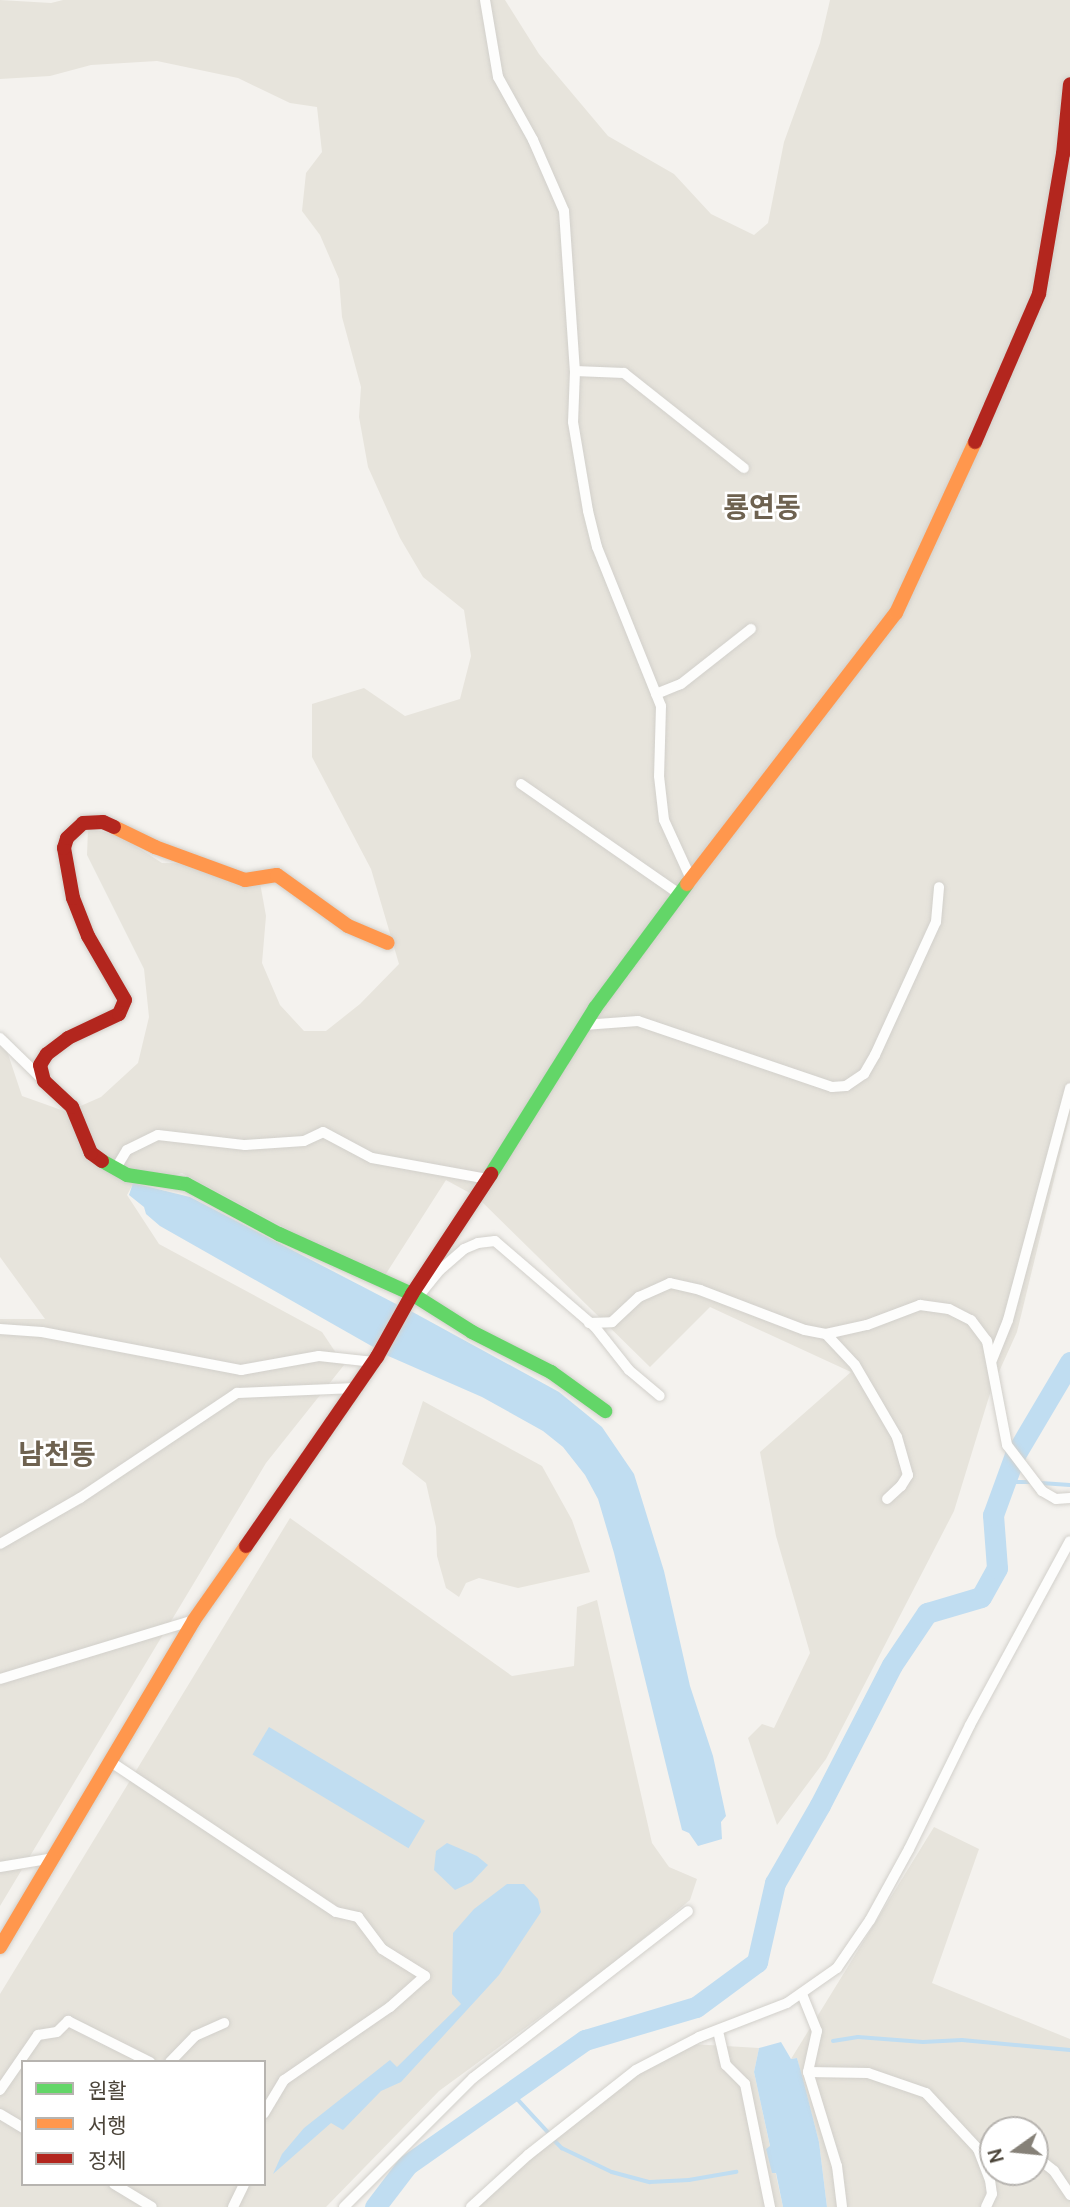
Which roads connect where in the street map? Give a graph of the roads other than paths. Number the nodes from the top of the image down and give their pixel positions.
1 (485, 0) edge
2 (1070, 84) edge
3 (575, 371) junction
4 (744, 468) dead end
5 (751, 629) dead end
6 (656, 694) junction
7 (521, 784) dead end
8 (691, 879) junction
9 (939, 887) dead end
10 (679, 894) junction
11 (388, 943) dead end
12 (584, 1025) junction
13 (0, 1038) edge
14 (44, 1081) junction
15 (1070, 1088) edge
16 (116, 1168) junction
17 (487, 1179) junction
18 (412, 1298) junction
19 (589, 1323) junction
20 (0, 1329) edge
21 (826, 1334) junction
22 (376, 1359) junction
23 (992, 1360) junction
24 (241, 1370) junction
25 (356, 1388) junction
26 (237, 1393) junction
27 (660, 1396) dead end
28 (605, 1411) dead end
29 (1070, 1498) edge
30 (887, 1499) dead end
31 (1070, 1541) edge
32 (0, 1544) edge
33 (194, 1620) junction
34 (0, 1679) edge
35 (111, 1762) junction
36 (54, 1858) junction
37 (0, 1867) edge
38 (688, 1911) dead end
39 (0, 1947) edge
40 (803, 1994) junction
41 (224, 2023) dead end
42 (718, 2031) junction
43 (146, 2060) edge
44 (172, 2060) edge
45 (808, 2071) junction
46 (0, 2090) edge
47 (266, 2110) edge
48 (0, 2114) edge
49 (21, 2127) edge
50 (978, 2149) joint
51 (1049, 2167) edge
52 (117, 2186) edge
53 (243, 2186) edge
54 (1070, 2195) edge
55 (152, 2207) edge
56 (233, 2207) edge
57 (344, 2207) edge
58 (471, 2207) edge
59 (769, 2207) edge
60 (842, 2207) edge
61 (986, 2207) edge

1 - 3 street
2 - 8 main road
3 - 4 street
3 - 6 street
5 - 6 street
6 - 8 street
7 - 10 street
8 - 10 main road
9 - 12 street
10 - 12 main road
11 - 14 main road
12 - 17 main road
13 - 14 street
14 - 16 main road
15 - 23 street
16 - 17 street
16 - 18 main road
17 - 18 main road
18 - 19 street
18 - 22 main road
18 - 28 main road
19 - 21 street
19 - 27 street
20 - 24 street
21 - 23 street
21 - 30 street
22 - 24 street
22 - 25 main road
23 - 29 street
24 - 26 street
25 - 26 street
25 - 33 main road
26 - 32 street
31 - 40 street
33 - 34 street
33 - 35 main road
35 - 36 main road
35 - 47 street
36 - 37 street
36 - 39 main road
38 - 57 street
40 - 42 street
40 - 45 street
41 - 44 street
42 - 58 street
42 - 59 street
43 - 46 street
45 - 50 street
45 - 60 street
48 - 49 street
50 - 61 street
51 - 54 street
52 - 55 street
53 - 56 street

